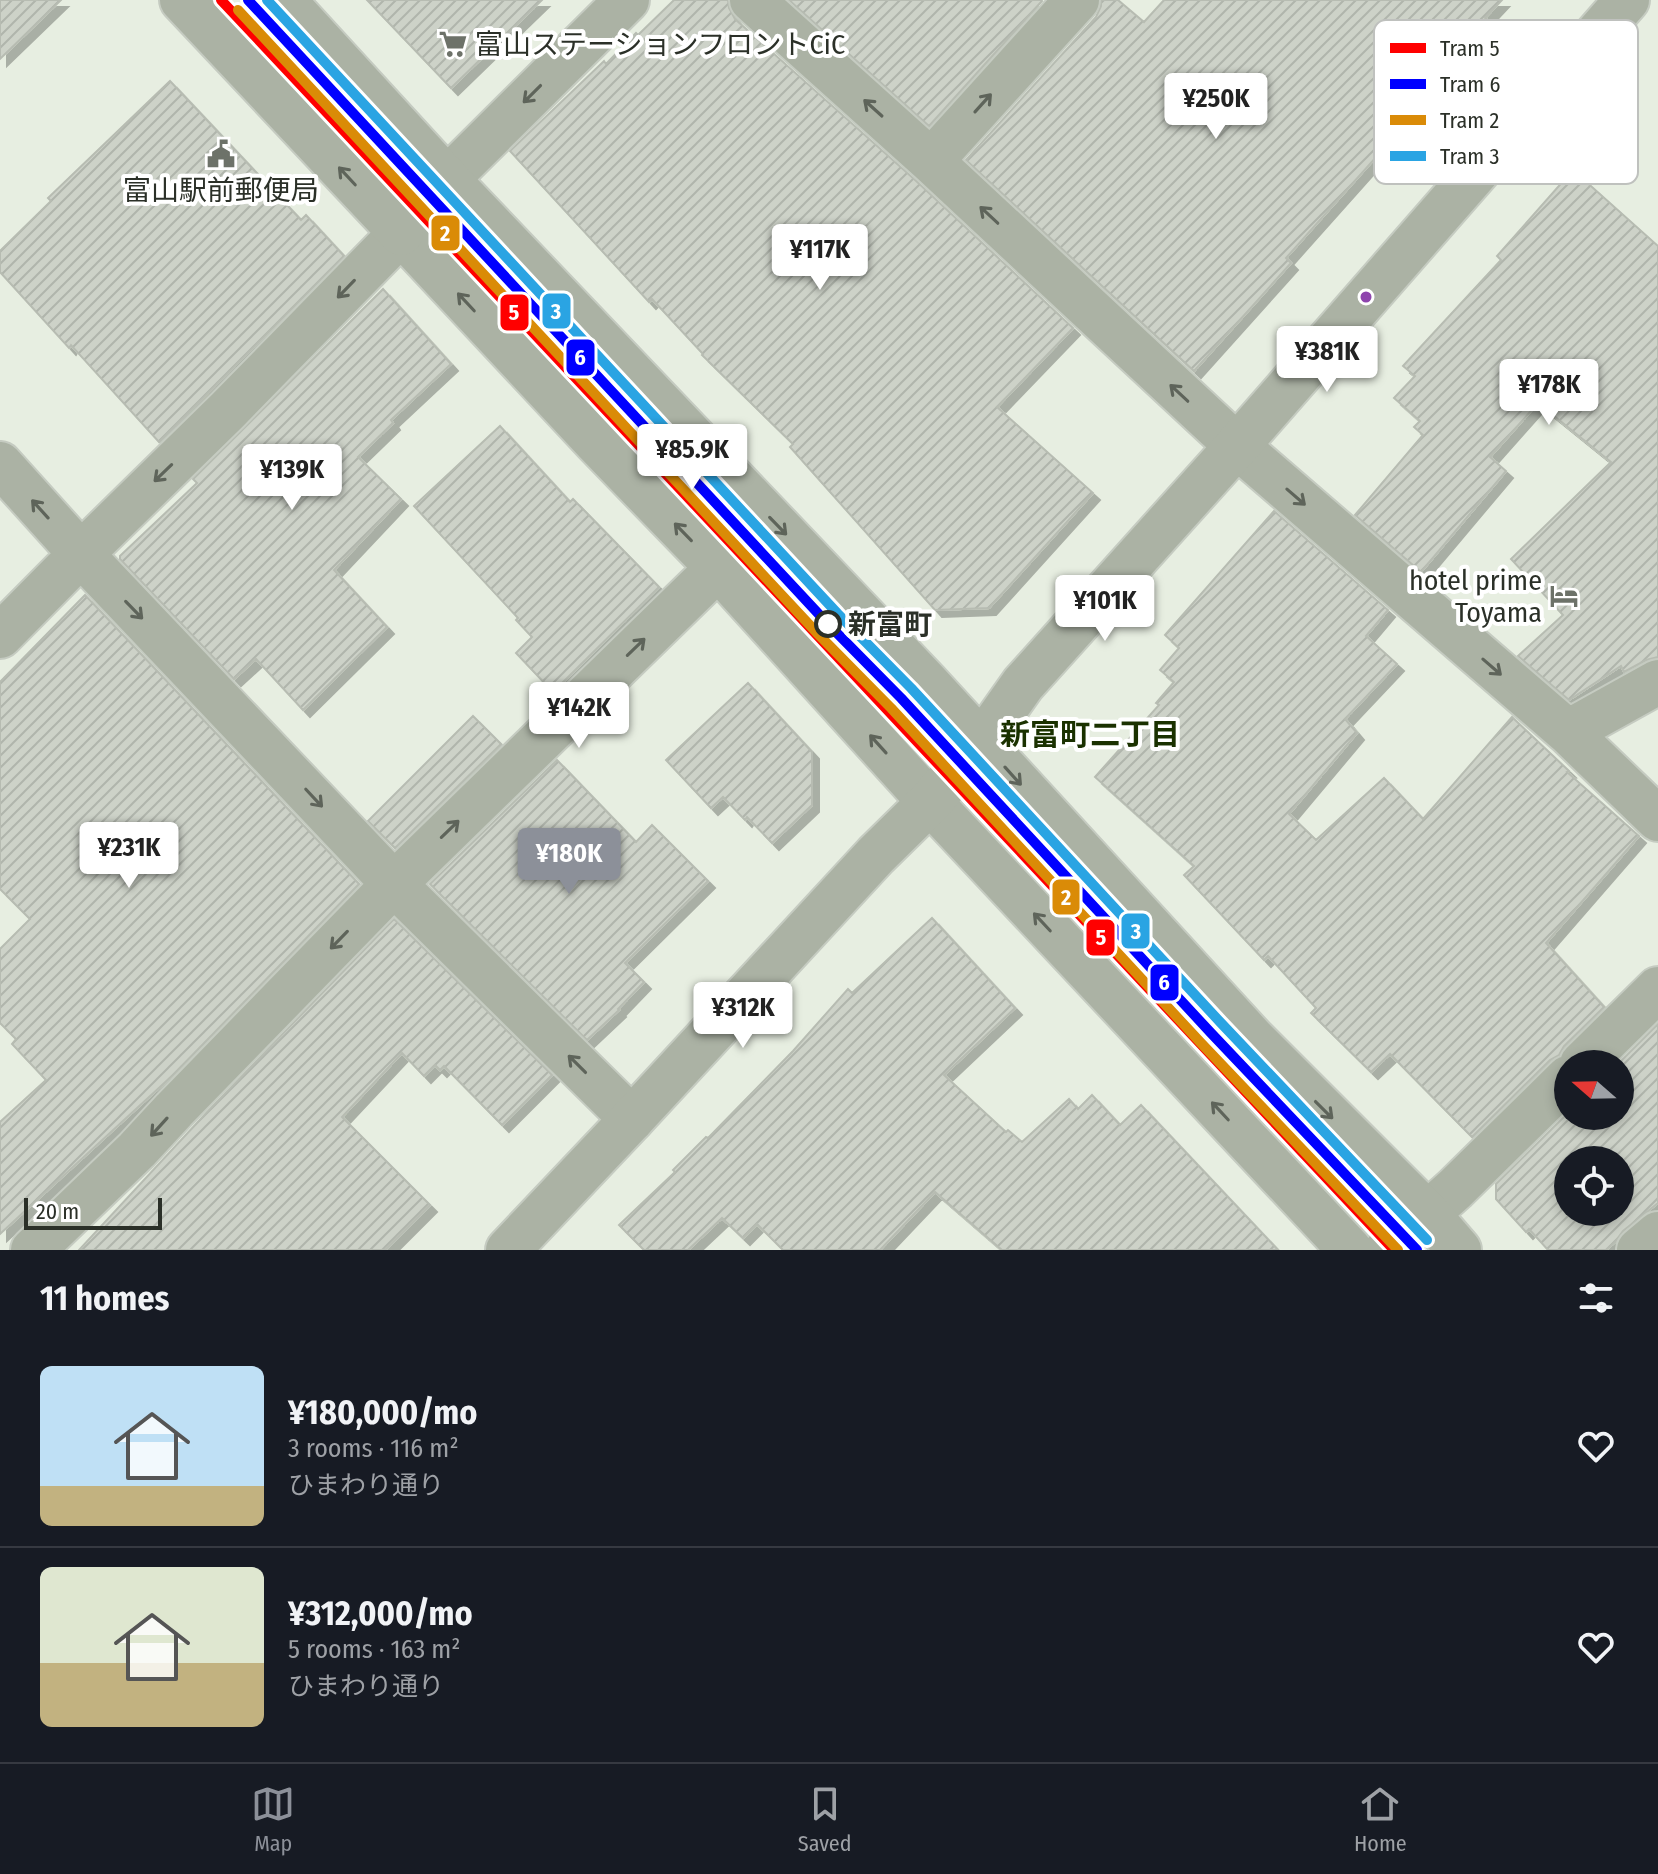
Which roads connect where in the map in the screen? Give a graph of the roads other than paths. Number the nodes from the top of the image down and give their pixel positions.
1 (182, 0) edge
2 (283, 0) edge
3 (627, 0) edge
4 (752, 0) edge
5 (1077, 0) edge
6 (1627, 0) edge
7 (1610, 20) edge
8 (931, 161) junction
9 (447, 179) junction
10 (1466, 184) edge
11 (401, 233) junction
12 (1237, 446) junction
13 (0, 464) edge
14 (81, 554) junction
15 (718, 568) junction
16 (0, 636) edge
17 (1658, 682) edge
18 (1568, 732) junction
19 (982, 742) junction
20 (930, 802) junction
21 (1658, 819) edge
22 (394, 884) junction
23 (1658, 989) edge
24 (1596, 1050) edge
25 (1554, 1092) edge
26 (632, 1119) junction
27 (1428, 1214) junction
28 (1658, 1234) edge
29 (523, 1245) edge
30 (33, 1250) edge
31 (1350, 1250) edge
32 (1387, 1250) edge
33 (1459, 1250) edge
34 (1639, 1250) edge

11 -> 1 street
2 - 9 street
3 -> 9 street
8 -> 4 street
8 -> 5 street
6 - 7 street
12 -> 8 street
9 - 11 street
9 -> 19 street
10 - 12 street
11 -> 14 street
15 -> 11 street
12 -> 18 street
12 - 19 street
14 -> 13 street
14 - 16 street
14 -> 22 street
20 -> 15 street
22 -> 15 street
17 - 18 street
18 - 21 street
19 - 20 street
19 -> 27 street
20 - 26 street
31 -> 20 street
26 -> 22 street
22 -> 30 street
23 - 24 street
25 - 27 street
26 - 29 street
27 - 32 street
27 - 33 street
28 - 34 street

